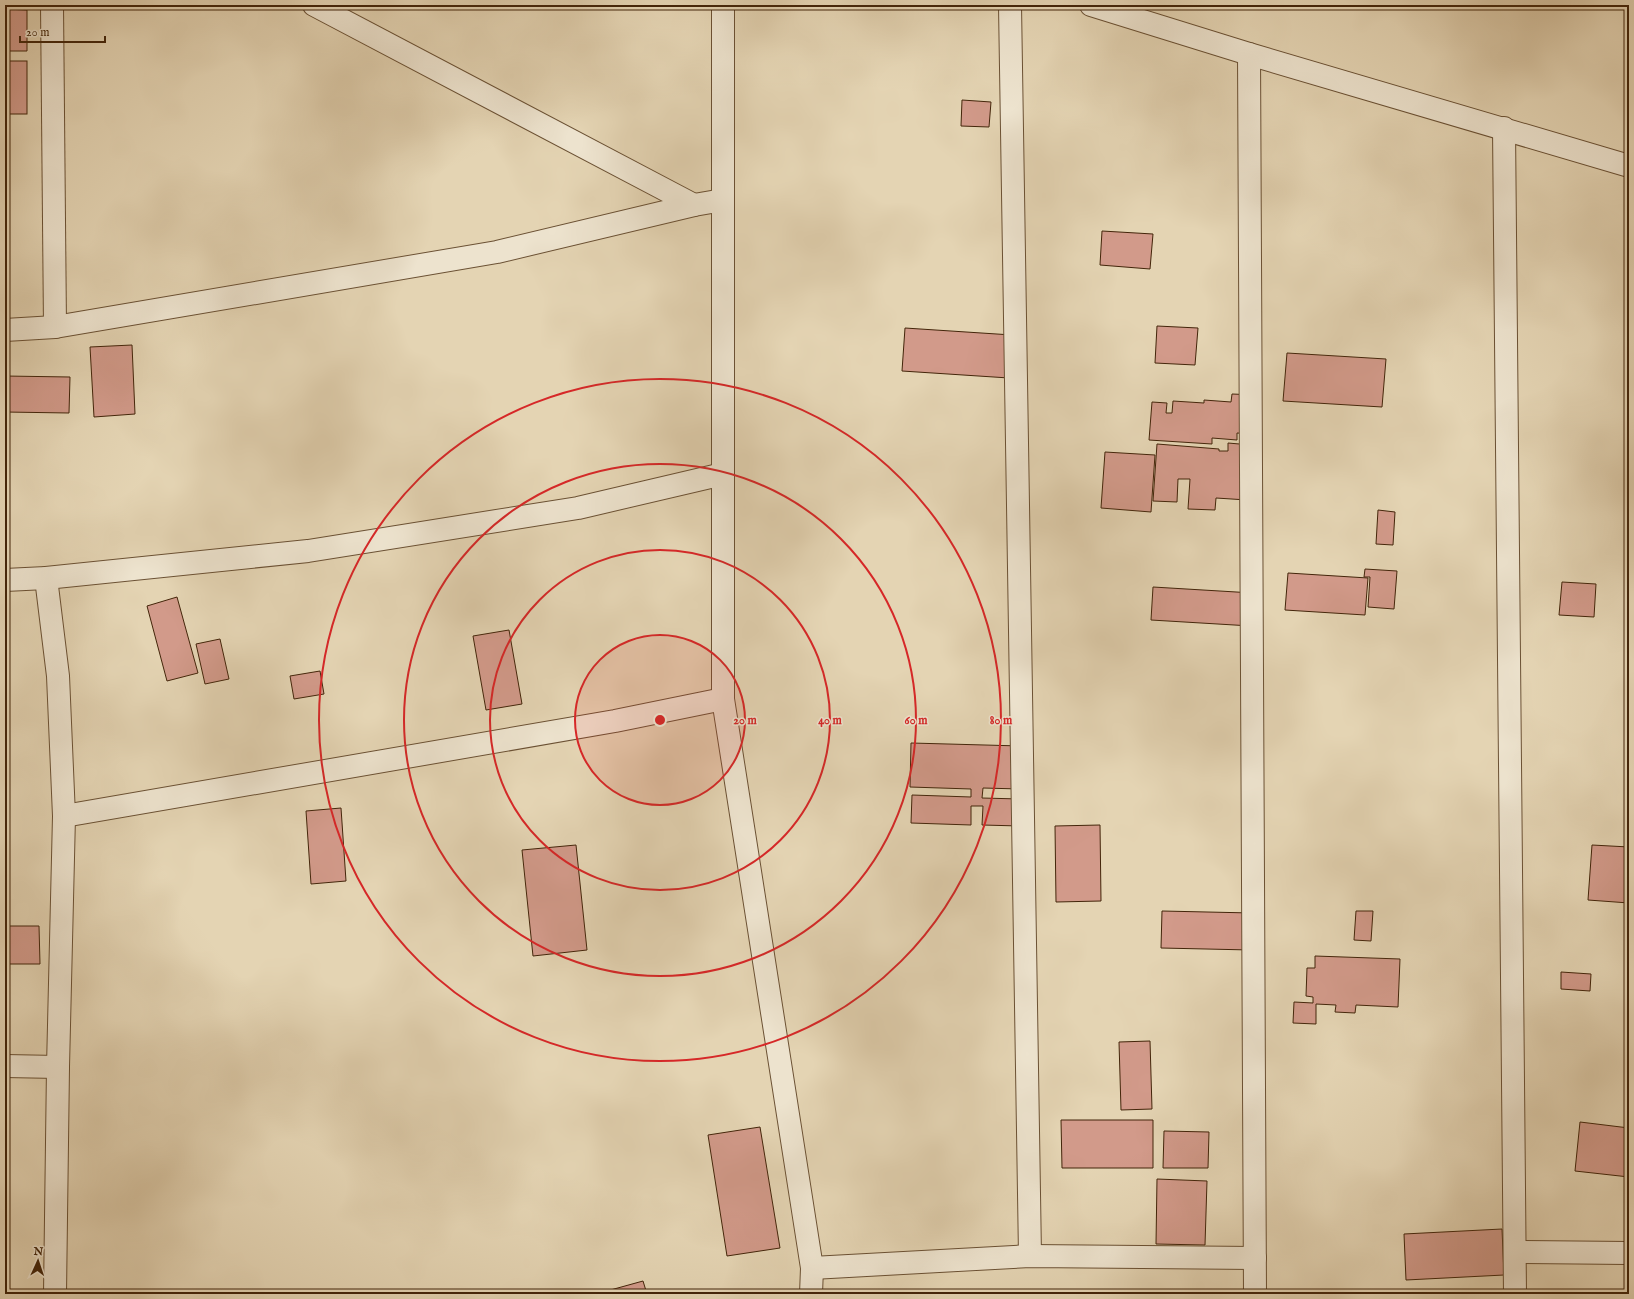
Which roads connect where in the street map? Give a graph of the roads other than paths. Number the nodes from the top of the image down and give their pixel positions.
1 (52, 5) edge
2 (314, 5) edge
3 (723, 5) edge
4 (1010, 5) edge
5 (1091, 5) edge
6 (1249, 54) junction
7 (1504, 128) junction
8 (1629, 166) edge
9 (723, 200) junction
10 (694, 205) junction
11 (55, 327) junction
12 (5, 330) edge
13 (723, 474) junction
14 (46, 578) junction
15 (5, 580) edge
16 (723, 699) junction
17 (64, 816) junction
18 (5, 1066) edge
19 (58, 1067) junction
20 (1515, 1252) junction
21 (1629, 1254) edge
22 (1030, 1256) junction
23 (1255, 1258) junction
24 (812, 1268) junction
25 (55, 1294) edge
26 (811, 1294) edge
27 (1255, 1294) edge
28 (1515, 1294) edge

1 - 11 street
2 - 10 street
3 - 9 street
4 - 22 street
5 - 6 street
6 - 7 street
6 - 23 street
7 - 8 street
7 - 20 street
9 - 10 street
9 - 13 street
10 - 11 street
11 - 12 street
13 - 14 street
13 - 16 street
14 - 15 street
14 - 17 street
16 - 17 street
16 - 24 street
17 - 19 street
18 - 19 street
19 - 25 street
20 - 21 street
20 - 28 street
22 - 23 street
22 - 24 street
23 - 27 street
24 - 26 street

